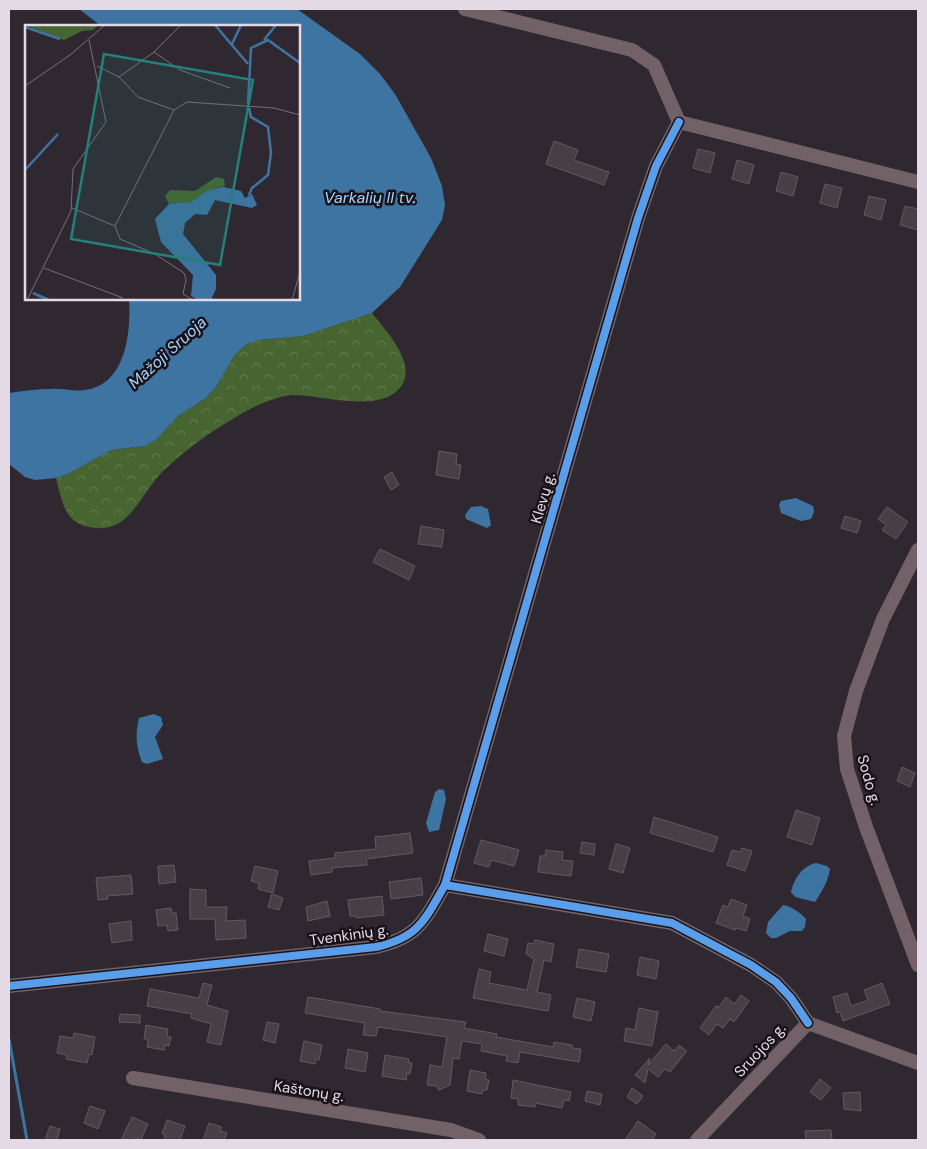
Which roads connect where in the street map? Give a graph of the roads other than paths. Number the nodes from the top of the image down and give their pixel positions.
1 (465, 9) edge
2 (679, 122) junction
3 (918, 182) edge
4 (918, 550) edge
5 (445, 885) junction
6 (918, 964) edge
7 (9, 986) edge
8 (808, 1023) junction
9 (918, 1063) edge
10 (133, 1078) dead end
11 (479, 1140) edge
12 (697, 1140) edge

1 - 2 street
2 - 3 street
2 - 5 street, Klevų g.
4 - 6 street, Sodo g.
5 - 7 street, Tvenkinių g.
5 - 8 street
8 - 9 street, Sruojos g.
8 - 12 street, Sruojos g.
10 - 11 street, Kaštonų g.

